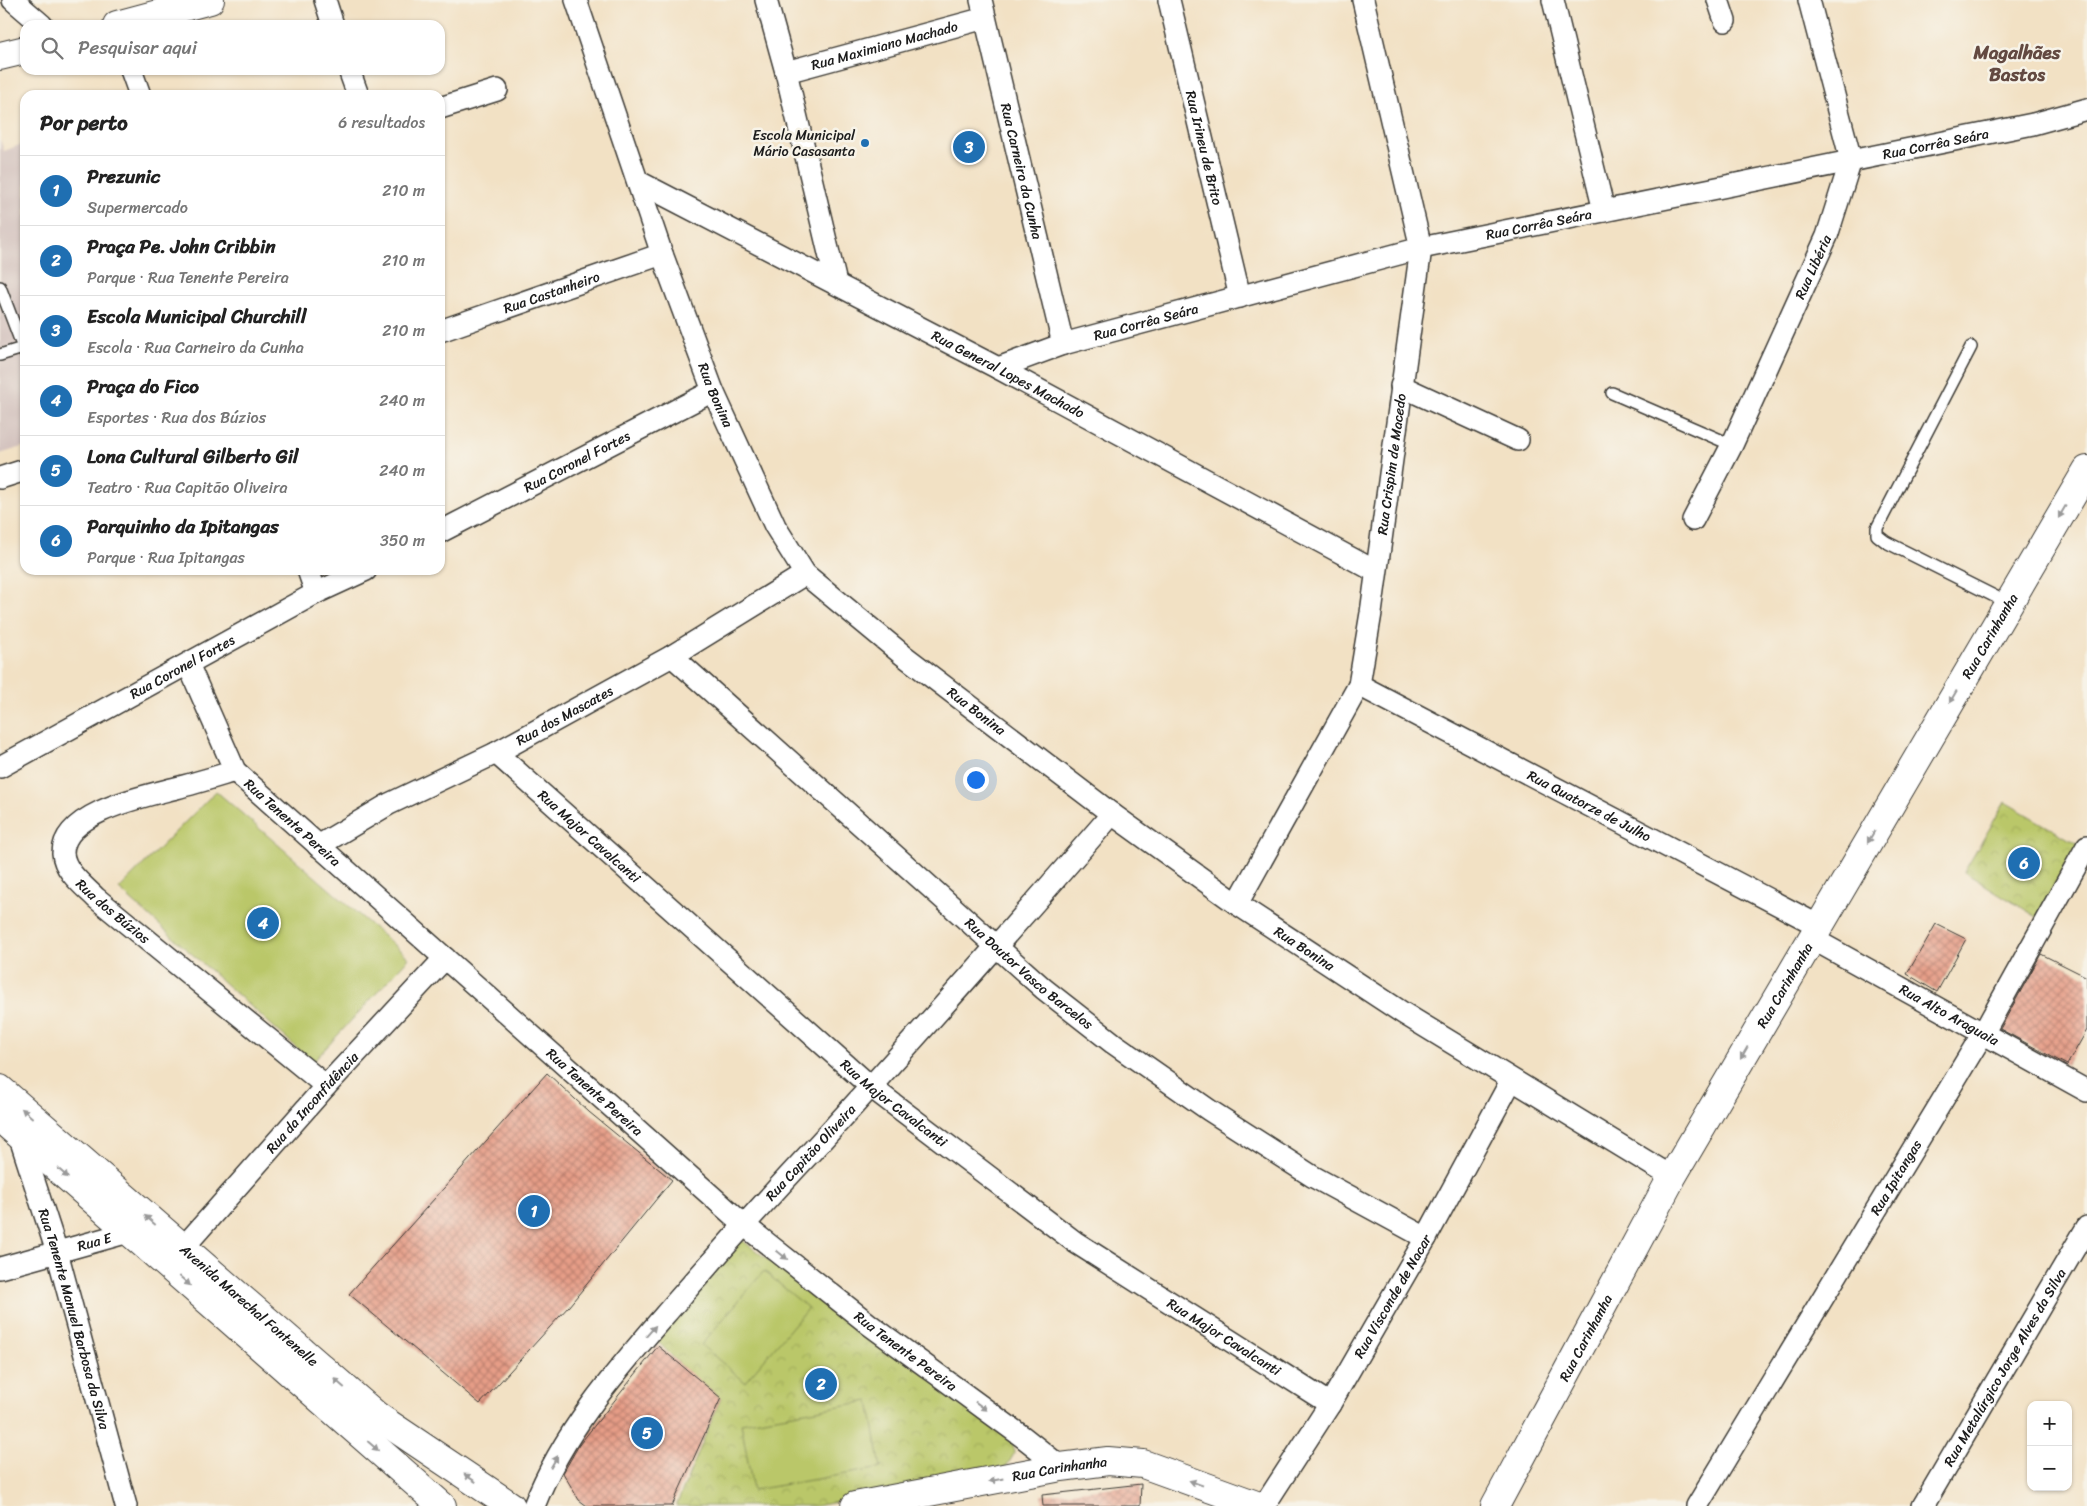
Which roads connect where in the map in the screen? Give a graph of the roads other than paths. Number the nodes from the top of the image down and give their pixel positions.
1 (13, 0) edge
2 (210, 0) edge
3 (325, 0) edge
4 (576, 0) edge
5 (766, 0) edge
6 (1169, 0) edge
7 (1362, 0) edge
8 (1553, 0) edge
9 (1718, 0) edge
10 (1809, 0) edge
11 (983, 9) edge
12 (36, 20) edge
13 (136, 20) edge
14 (331, 20) edge
15 (1725, 21) dead end
16 (20, 51) edge
17 (0, 56) edge
18 (786, 72) junction
19 (132, 75) edge
20 (351, 75) edge
21 (138, 90) edge
22 (356, 90) edge
23 (497, 90) dead end
24 (445, 106) edge
25 (2087, 109) edge
26 (1851, 160) junction
27 (639, 182) junction
28 (1604, 211) junction
29 (1420, 248) junction
30 (662, 254) junction
31 (836, 283) junction
32 (0, 287) edge
33 (1240, 297) junction
34 (445, 329) edge
35 (20, 340) edge
36 (1063, 344) junction
37 (1971, 348) dead end
38 (20, 352) edge
39 (0, 355) edge
40 (998, 368) junction
41 (1402, 386) junction
42 (713, 391) junction
43 (1612, 393) dead end
44 (1518, 440) dead end
45 (1732, 445) junction
46 (2087, 470) edge
47 (20, 472) edge
48 (0, 478) edge
49 (1693, 520) dead end
50 (445, 529) edge
51 (1375, 571) junction
52 (805, 574) junction
53 (310, 575) edge
54 (355, 575) edge
55 (316, 593) junction
56 (2008, 603) junction
57 (672, 656) junction
58 (188, 664) junction
59 (1359, 685) junction
60 (496, 753) junction
61 (0, 767) edge
62 (235, 771) junction
63 (1112, 814) junction
64 (318, 846) junction
65 (2087, 846) edge
66 (1237, 904) junction
67 (1815, 932) junction
68 (997, 947) junction
69 (445, 958) junction
70 (1983, 1034) junction
71 (1511, 1081) junction
72 (326, 1086) junction
73 (871, 1087) junction
74 (0, 1089) edge
75 (2087, 1091) edge
76 (10, 1126) edge
77 (1672, 1177) junction
78 (744, 1224) junction
79 (2087, 1227) edge
80 (129, 1232) junction
81 (1426, 1238) junction
82 (182, 1249) junction
83 (57, 1252) junction
84 (0, 1268) edge
85 (1330, 1404) junction
86 (1061, 1468) junction
87 (126, 1506) edge
88 (442, 1506) edge
89 (511, 1506) edge
90 (534, 1506) edge
91 (855, 1506) edge
92 (1258, 1506) edge
93 (1264, 1506) edge
94 (1495, 1506) edge
95 (1697, 1506) edge
96 (1923, 1506) edge

1 - 12 street
2 - 13 street
3 - 14 street
4 - 27 street, Rua Bonina
5 - 18 street
6 - 33 street, Rua Irineu de Brito
7 - 29 street, Rua Crispim de Macedo
8 - 28 street
9 - 15 street
10 - 26 street
11 - 18 street, Rua Maximiano Machado
11 - 36 street, Rua Carneiro da Cunha
16 - 17 street
18 - 31 street
19 - 21 street
20 - 22 street
23 - 24 street
25 - 26 street, Rua Corrêa Seára
26 - 28 street, Rua Corrêa Seára
26 - 45 street, Rua Libéria
27 - 30 street, Rua Bonina
27 - 31 street, Rua General Lopes Machado
28 - 29 street, Rua Corrêa Seára
29 - 33 street, Rua Corrêa Seára
29 - 41 street, Rua Crispim de Macedo
30 - 34 street, Rua Castanheiro
30 - 42 street, Rua Bonina
31 - 40 street, Rua General Lopes Machado
32 - 35 lane
33 - 36 street, Rua Corrêa Seára
36 - 40 street, Rua Corrêa Seára
37 - 56 lane
38 - 39 lane
40 - 51 street, Rua General Lopes Machado
41 - 44 street
41 - 51 street, Rua Crispim de Macedo
42 - 50 street, Rua Coronel Fortes
42 - 52 street, Rua Bonina
43 - 45 lane
45 - 49 street, Rua Libéria
46 -> 56 street, Rua Carinhanha
47 - 48 street
51 - 59 street, Rua Crispim de Macedo
52 - 57 street, Rua dos Mascates
52 - 63 street, Rua Bonina
53 - 55 street
54 - 55 street, Rua Coronel Fortes
55 - 58 street, Rua Coronel Fortes
56 -> 67 street, Rua Carinhanha
57 - 60 street, Rua dos Mascates
57 - 68 street, Rua Doutor Vasco Barcelos
58 - 61 street, Rua Coronel Fortes
58 - 62 street, Rua Tenente Pereira
59 - 66 street, Rua Crispim de Macedo
59 - 67 street, Rua Quatorze de Julho
60 - 64 street, Rua dos Mascates
60 - 73 street, Rua Major Cavalcanti
62 - 64 street, Rua Tenente Pereira
62 - 72 street, Rua dos Búzios
63 - 66 street, Rua Bonina
63 - 68 street, Rua Capitão Oliveira
64 - 69 street, Rua Tenente Pereira
65 - 70 street, Rua Ipitangas
66 - 71 street, Rua Bonina
67 - 70 street, Rua Alto Araguaia
67 -> 77 street, Rua Carinhanha
68 - 73 street, Rua Capitão Oliveira
68 - 81 street, Rua Doutor Vasco Barcelos
69 - 72 street, Rua da Inconfidência
69 - 78 street, Rua Tenente Pereira
70 - 75 street, Rua Alto Araguaia
70 - 95 street, Rua Ipitangas
71 - 77 street, Rua Bonina
71 - 81 street, Rua Visconde de Nacar
72 - 82 street, Rua da Inconfidência
73 - 78 street, Rua Capitão Oliveira
73 - 85 street, Rua Major Cavalcanti
82 -> 74 street, Avenida Marechal Fontenelle
76 -> 80 street, Avenida Marechal Fontenelle
76 - 83 street, Rua Tenente Manuel Barbosa da Silva
77 - 94 street, Rua Carinhanha
78 -> 86 street, Rua Tenente Pereira
90 -> 78 street, Rua Capitão Oliveira
79 - 96 street, Rua Metalúrgico Jorge Alves da Silva
80 - 83 street, Rua E
80 -> 88 street, Avenida Marechal Fontenelle
81 - 85 street, Rua Visconde de Nacar
89 -> 82 street, Avenida Marechal Fontenelle
83 - 84 street, Rua E
83 - 87 street, Rua Tenente Manuel Barbosa da Silva
85 - 93 street, Rua Visconde de Nacar
86 -> 91 street, Rua Carinhanha
92 -> 86 street, Rua Carinhanha

